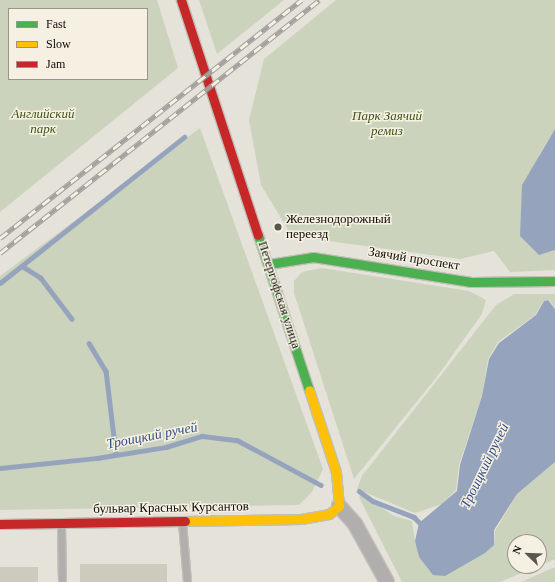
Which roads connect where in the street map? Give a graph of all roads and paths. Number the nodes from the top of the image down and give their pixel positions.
1 (181, 0) edge
2 (269, 264) junction
3 (555, 281) edge
4 (339, 506) junction
5 (182, 520) junction
6 (61, 523) junction
7 (0, 524) edge
8 (62, 582) edge
9 (187, 582) edge
10 (387, 582) edge

1 - 2 main road, Петергофская улица
2 - 3 main road, Заячий проспект
2 - 4 main road, Петергофская улица
4 - 5 main road, бульвар Красных Курсантов
4 - 10 street
5 - 6 main road, бульвар Красных Курсантов
5 - 9 lane
6 - 7 main road, бульвар Красных Курсантов
6 - 8 lane

